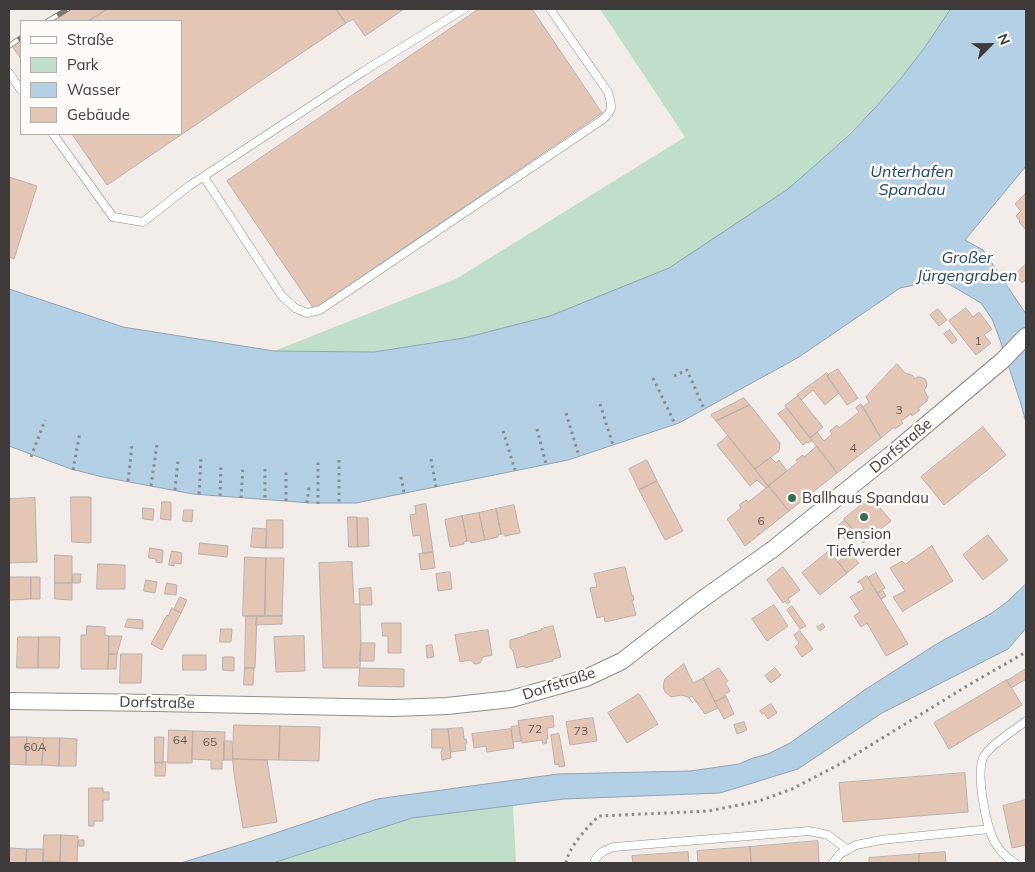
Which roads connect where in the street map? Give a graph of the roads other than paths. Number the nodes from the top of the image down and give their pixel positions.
1 (464, 9) edge
2 (550, 9) edge
3 (9, 73) edge
4 (20, 89) edge
5 (54, 135) edge
6 (204, 177) junction
7 (1026, 336) edge
8 (9, 701) edge
9 (1026, 721) edge
10 (990, 829) junction
11 (848, 850) junction
12 (594, 863) edge
13 (832, 863) edge
14 (1014, 863) edge

1 - 6 lane
2 - 6 lane
3 - 4 lane
5 - 6 lane
7 - 8 street, Dorfstraße
9 - 10 lane
10 - 11 lane
10 - 14 lane
11 - 12 lane
11 - 13 lane

